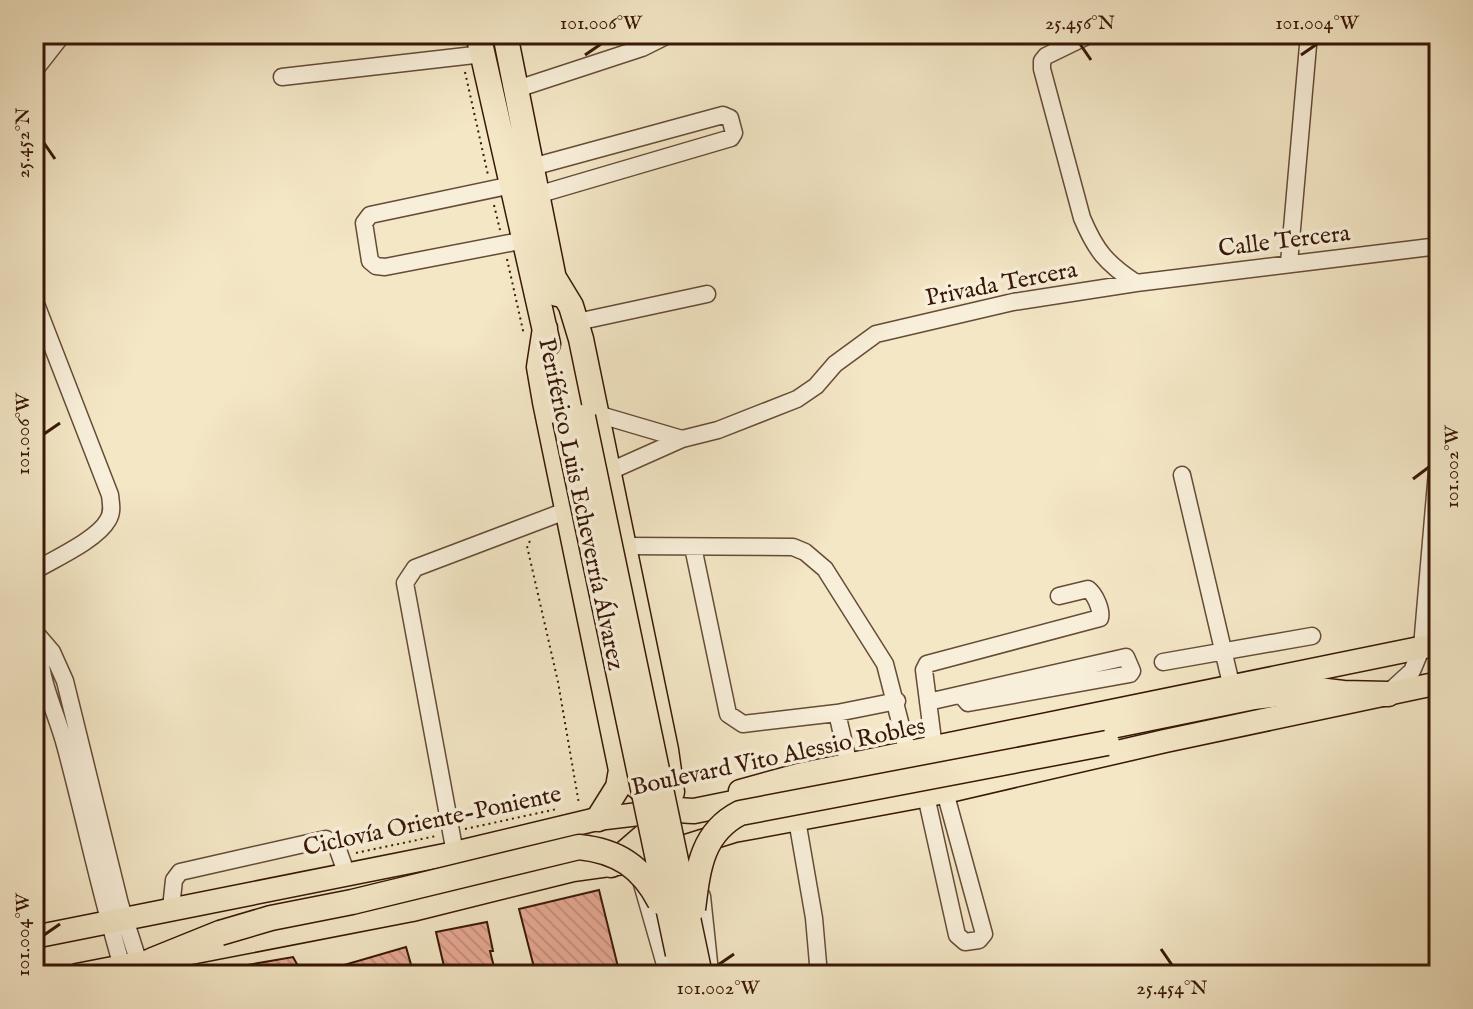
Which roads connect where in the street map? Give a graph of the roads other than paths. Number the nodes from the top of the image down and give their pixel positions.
1 (63, 34) edge
2 (505, 34) edge
3 (670, 34) edge
4 (1309, 34) edge
5 (1085, 37) dead end
6 (474, 48) edge
7 (34, 71) edge
8 (282, 77) dead end
9 (517, 89) junction
10 (532, 167) junction
11 (502, 187) junction
12 (537, 195) junction
13 (514, 242) junction
14 (1439, 246) edge
15 (1289, 263) junction
16 (554, 278) junction
17 (1136, 283) junction
18 (707, 294) dead end
19 (34, 299) edge
20 (577, 322) junction
21 (534, 332) junction
22 (582, 417) junction
23 (682, 439) junction
24 (1439, 448) edge
25 (608, 472) junction
26 (1182, 475) dead end
27 (568, 510) junction
28 (624, 546) junction
29 (693, 547) junction
30 (34, 571) edge
31 (1059, 596) dead end
32 (37, 635) edge
33 (1312, 636) dead end
34 (1431, 646) edge
35 (1223, 652) junction
36 (1163, 662) dead end
37 (1439, 683) edge
38 (1232, 688) junction
39 (1343, 693) junction
40 (1388, 694) junction
41 (961, 695) junction
42 (897, 701) junction
43 (928, 702) junction
44 (837, 713) junction
45 (934, 748) junction
46 (666, 750) junction
47 (908, 753) junction
48 (849, 765) junction
49 (621, 770) junction
50 (935, 794) junction
51 (675, 810) junction
52 (588, 811) junction
53 (563, 817) junction
54 (797, 820) junction
55 (734, 831) junction
56 (453, 843) junction
57 (638, 861) junction
58 (344, 866) junction
59 (604, 866) junction
60 (573, 870) junction
61 (700, 880) junction
62 (645, 896) junction
63 (171, 908) junction
64 (117, 921) junction
65 (682, 933) junction
66 (34, 937) edge
67 (138, 963) junction
68 (77, 975) edge
69 (668, 975) edge
70 (683, 975) edge
71 (700, 975) edge
72 (710, 975) edge
73 (819, 975) edge

1 - 7 street
2 - 9 highway, Periférico Luis Echeverría Álvarez
3 - 9 street
4 - 15 street
5 - 17 street
6 - 8 street
6 - 11 highway, Periférico Luis Echeverría Álvarez
9 - 10 highway, Periférico Luis Echeverría Álvarez
10 - 12 highway, Periférico Luis Echeverría Álvarez
10 - 12 street
11 - 13 highway, Periférico Luis Echeverría Álvarez
11 - 13 street
12 - 16 highway, Periférico Luis Echeverría Álvarez
13 - 21 highway, Periférico Luis Echeverría Álvarez
14 - 15 street, Calle Tercera
15 - 17 street, Calle Tercera
16 - 20 highway
16 - 22 highway, Periférico Luis Echeverría Álvarez
17 - 23 street, Privada Tercera
18 - 20 street
19 - 30 street
20 - 22 highway
21 - 22 highway, Periférico Luis Echeverría Álvarez
21 - 27 highway
22 - 23 street
22 - 25 highway
22 - 65 highway, Periférico Luis Echeverría Álvarez, bridge
23 - 25 street
24 - 34 street
25 - 28 highway
26 - 35 street
27 - 49 highway
27 - 56 street
28 - 29 street
28 - 46 highway
29 - 42 street
29 - 44 street
31 - 43 street
32 - 64 street
33 - 35 street
34 - 38 main road, Boulevard Vito Alessio Robles
34 - 40 street
35 - 36 street
35 - 38 street
37 - 40 main road
38 - 45 main road, Boulevard Vito Alessio Robles
39 - 40 highway
39 - 51 highway
39 - 65 highway, bridge
40 - 50 main road
41 - 41 street
41 - 43 street
42 - 44 street
42 - 47 street
43 - 45 street
44 - 48 street
45 - 47 main road, Boulevard Vito Alessio Robles
46 - 49 highway
46 - 51 highway
47 - 48 main road, Boulevard Vito Alessio Robles
48 - 51 main road, Boulevard Vito Alessio Robles
49 - 51 highway
49 - 52 highway
50 - 50 street
50 - 54 main road
51 - 52 main road, Boulevard Vito Alessio Robles
51 - 57 main road
51 - 59 highway
52 - 53 main road, Boulevard Vito Alessio Robles
53 - 56 main road, Boulevard Vito Alessio Robles
53 - 60 main road
54 - 55 main road
54 - 73 street
55 - 57 main road
55 - 61 street
56 - 58 main road, Boulevard Vito Alessio Robles
57 - 59 main road
57 - 62 street
58 - 63 main road, Boulevard Vito Alessio Robles
58 - 63 street
59 - 60 main road
59 - 62 main road
60 - 67 main road
61 - 62 street
61 - 72 street
62 - 69 street
63 - 64 main road, Boulevard Vito Alessio Robles
64 - 66 main road, Boulevard Vito Alessio Robles
64 - 67 street
65 - 67 highway, bridge
65 - 70 highway, Periférico Luis Echeverría Álvarez, bridge
65 - 71 highway, Periférico Luis Echeverría Álvarez, bridge
67 - 68 main road

